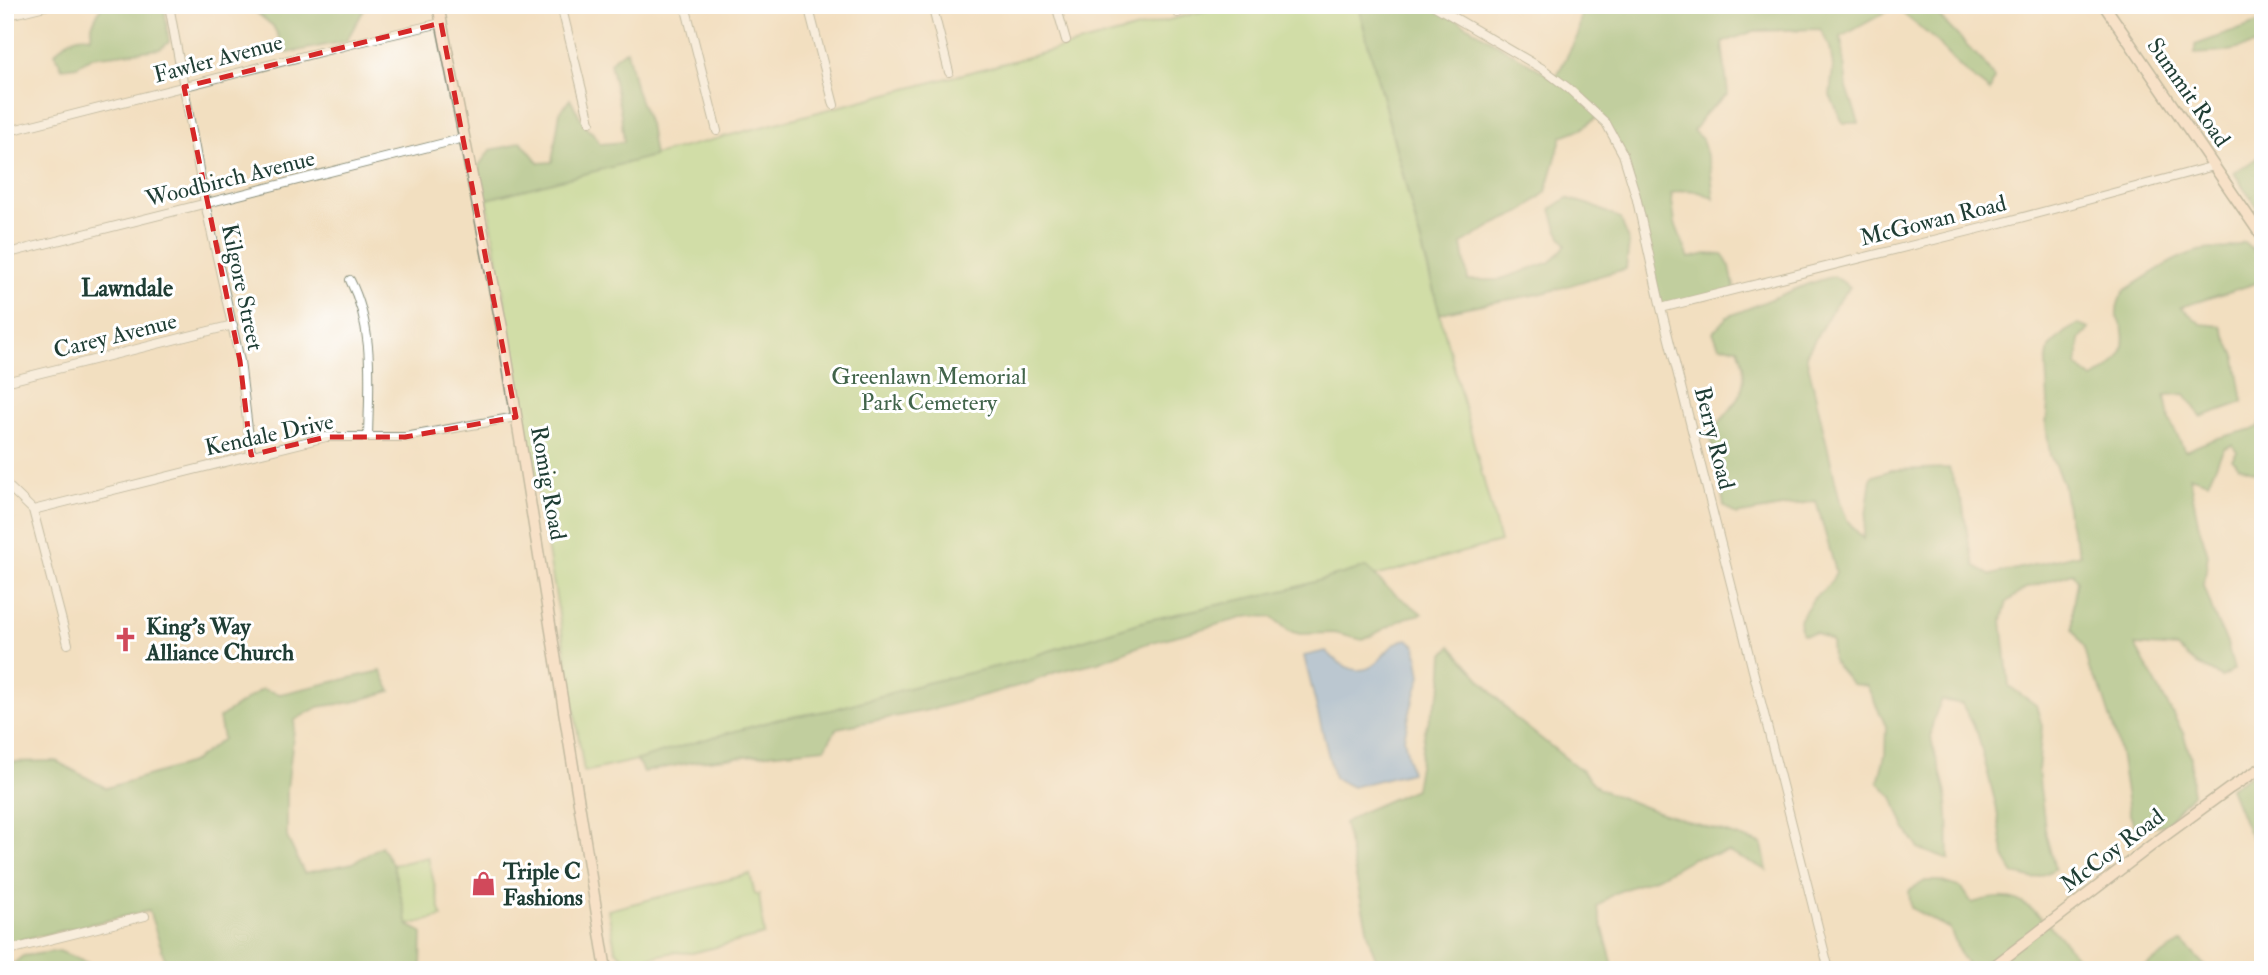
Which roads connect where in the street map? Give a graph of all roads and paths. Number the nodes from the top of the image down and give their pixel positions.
1 (49, 5) edge
2 (169, 5) edge
3 (438, 5) edge
4 (561, 5) edge
5 (685, 5) edge
6 (808, 5) edge
7 (932, 5) edge
8 (1056, 5) edge
9 (1433, 5) edge
10 (2104, 5) edge
11 (9, 15) dead end
12 (441, 23) junction
13 (1066, 40) dead end
14 (949, 72) dead end
15 (184, 87) junction
16 (834, 105) dead end
17 (590, 122) dead end
18 (717, 131) dead end
19 (5, 132) edge
20 (464, 138) junction
21 (2214, 166) junction
22 (205, 203) junction
23 (2263, 238) edge
24 (5, 254) edge
25 (350, 280) dead end
26 (1661, 308) junction
27 (233, 325) junction
28 (5, 382) edge
29 (516, 418) junction
30 (368, 437) junction
31 (251, 455) junction
32 (5, 483) edge
33 (33, 510) junction
34 (68, 645) dead end
35 (2263, 767) edge
36 (145, 916) dead end
37 (5, 951) edge
38 (606, 970) edge
39 (1829, 970) edge
40 (1989, 970) edge

1 - 11 street
2 - 15 street, Kilgore Street
3 - 12 street, Romig Road
4 - 17 street
5 - 18 street
6 - 16 street
7 - 14 street
8 - 13 street
9 - 26 street, Berry Road
10 - 21 street, Summit Road
12 - 15 street, Fawler Avenue
12 - 20 street, Romig Road
15 - 19 street, Fawler Avenue
15 - 22 street, Kilgore Street
20 - 22 street, Woodbirch Avenue
20 - 29 street, Romig Road
21 - 23 street, Summit Road
21 - 26 street, McGowan Road
22 - 24 street, Woodbirch Avenue
22 - 27 street, Kilgore Street
25 - 30 street
26 - 39 street, Berry Road
27 - 28 street, Carey Avenue
27 - 31 street, Kilgore Street
29 - 30 street, Kendale Drive
29 - 38 street, Romig Road
30 - 31 street, Kendale Drive
31 - 33 street, Kendale Drive
32 - 33 street
33 - 34 street
35 - 40 street, McCoy Road
36 - 37 street

